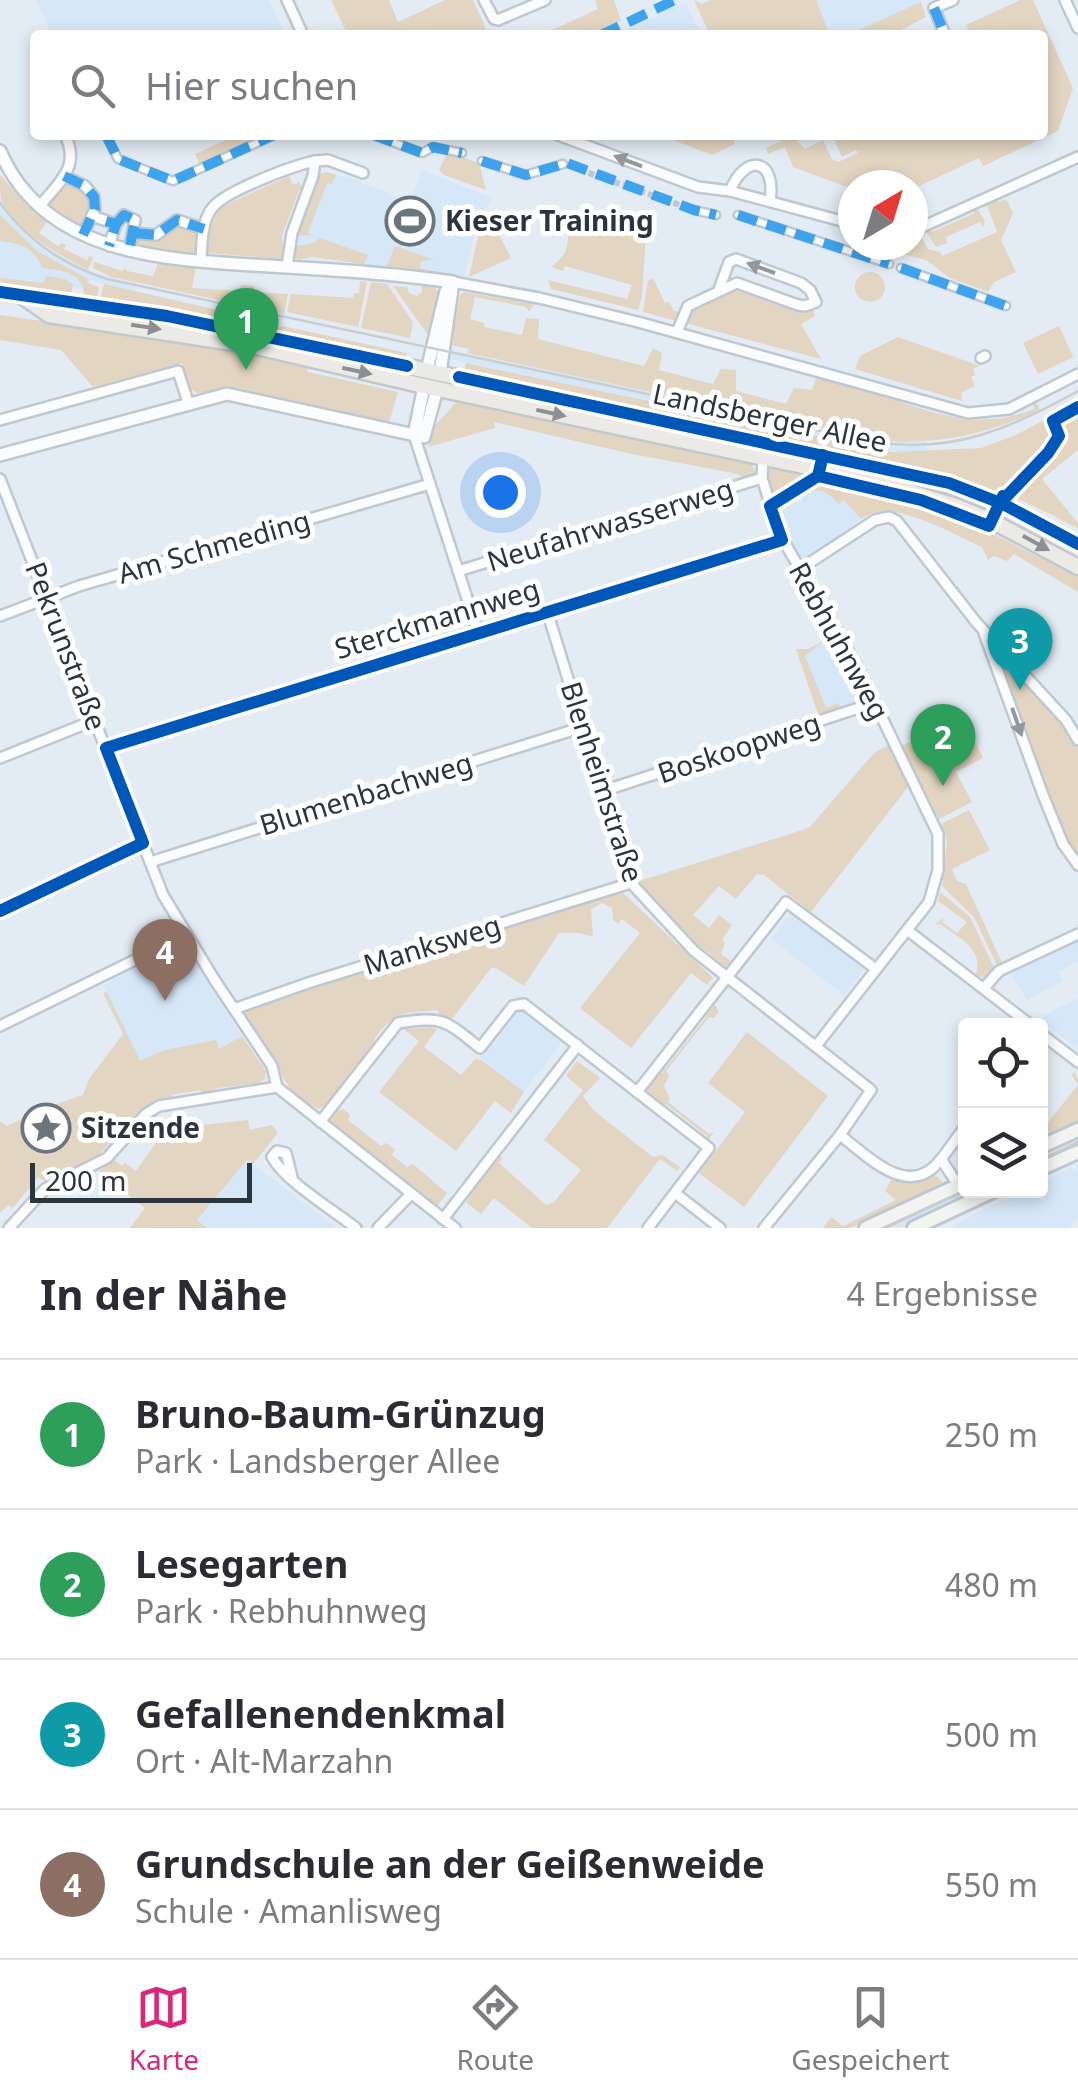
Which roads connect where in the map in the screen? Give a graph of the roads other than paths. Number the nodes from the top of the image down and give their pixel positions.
1 (286, 0) edge
2 (484, 0) edge
3 (545, 0) edge
4 (953, 0) edge
5 (1065, 0) edge
6 (1078, 28) edge
7 (300, 30) edge
8 (943, 30) edge
9 (67, 140) edge
10 (108, 140) edge
11 (263, 140) edge
12 (387, 140) edge
13 (572, 140) edge
14 (0, 152) edge
15 (462, 153) dead end
16 (1078, 157) edge
17 (314, 161) junction
18 (482, 161) dead end
19 (563, 164) tunnel mouth
20 (0, 166) edge
21 (363, 173) dead end
22 (64, 176) junction
23 (16, 181) junction
24 (730, 191) junction
25 (770, 202) junction
26 (40, 206) junction
27 (694, 210) tunnel mouth
28 (716, 215) dead end
29 (92, 216) junction
30 (738, 216) dead end
31 (838, 220) edge
32 (116, 224) junction
33 (928, 225) edge
34 (204, 229) junction
35 (134, 233) junction
36 (84, 236) junction
37 (110, 246) junction
38 (130, 251) junction
39 (200, 262) junction
40 (889, 264) dead end
41 (287, 267) junction
42 (901, 268) dead end
43 (450, 282) junction
44 (0, 292) edge
45 (718, 292) junction
46 (18, 294) junction
47 (1006, 306) dead end
48 (677, 332) junction
49 (434, 371) junction
50 (1078, 374) edge
51 (430, 388) junction
52 (188, 402) junction
53 (0, 420) edge
54 (419, 436) junction
55 (0, 455) edge
56 (763, 458) junction
57 (762, 478) junction
58 (0, 479) edge
59 (430, 484) junction
60 (782, 540) junction
61 (1078, 544) edge
62 (1078, 567) edge
63 (800, 569) junction
64 (458, 571) junction
65 (47, 596) junction
66 (547, 612) junction
67 (0, 616) edge
68 (984, 630) junction
69 (478, 632) junction
70 (1009, 656) junction
71 (995, 662) junction
72 (874, 703) junction
73 (95, 720) junction
74 (583, 727) junction
75 (1078, 740) edge
76 (106, 748) junction
77 (0, 758) edge
78 (603, 791) junction
79 (143, 843) junction
80 (150, 862) junction
81 (1078, 866) edge
82 (631, 884) junction
83 (0, 910) edge
84 (907, 930) junction
85 (1078, 934) edge
86 (186, 935) junction
87 (876, 970) junction
88 (727, 977) junction
89 (984, 988) junction
90 (234, 1010) junction
91 (1022, 1018) edge
92 (0, 1026) edge
93 (1048, 1038) edge
94 (578, 1046) junction
95 (816, 1046) junction
96 (1078, 1062) edge
97 (277, 1087) junction
98 (637, 1092) junction
99 (320, 1122) junction
100 (1078, 1130) edge
101 (840, 1134) junction
102 (958, 1136) edge
103 (1048, 1143) edge
104 (1078, 1152) edge
105 (941, 1158) junction
106 (1048, 1165) edge
107 (292, 1177) dead end
108 (958, 1178) edge
109 (958, 1185) edge
110 (675, 1193) junction
111 (411, 1194) junction
112 (978, 1198) edge
113 (443, 1218) junction
114 (9, 1228) edge
115 (356, 1228) edge
116 (378, 1228) edge
117 (455, 1228) edge
118 (648, 1228) edge
119 (720, 1228) edge
120 (764, 1228) edge
121 (866, 1228) edge
122 (914, 1228) edge

1 - 7 street
2 - 3 street
4 - 8 street
5 - 6 street
9 - 22 street
10 - 11 street
12 - 15 street
24 -> 13 street
14 - 23 street
16 - 33 street
17 - 21 street
17 - 34 street
17 - 41 street
18 - 19 street
20 - 23 street
22 - 26 street
22 - 29 street
23 - 26 street
24 - 25 street
24 - 25 street
25 - 31 street
26 - 36 street
27 - 28 street
29 - 32 street
29 - 36 street
30 - 40 street
32 - 35 street
32 - 37 street
34 - 35 street
34 - 39 street
35 - 38 street
36 - 37 street
37 - 38 street
38 - 39 street
39 - 41 street
41 - 43 street
42 - 47 street
43 - 48 street
43 - 49 street
44 - 46 main road, Landsberger Allee
45 -> 45 street
45 - 48 street
46 - 49 main road, Landsberger Allee
46 -> 51 main road, Landsberger Allee
48 - 50 street
49 - 51 main road
49 - 61 main road, Landsberger Allee
51 - 54 street
51 -> 56 main road, Landsberger Allee
52 - 53 street
52 - 54 street
52 - 55 street
54 - 59 street
56 - 57 street, Rebhuhnweg
56 -> 62 main road, Landsberger Allee
57 - 60 street, Rebhuhnweg
57 - 64 street, Neufahrwasserweg
58 - 65 street, Pekrunstraße
59 - 64 street
59 - 65 street, Am Schmeding
60 - 63 street, Rebhuhnweg
60 - 66 street, Sterckmannweg
63 - 68 street
63 - 72 street, Rebhuhnweg
64 - 69 street
65 - 67 street, Am Schmeding
65 - 73 street, Pekrunstraße
66 - 69 street, Sterckmannweg
66 - 74 street, Blenheimstraße
68 - 70 street
68 - 71 street
69 - 76 street, Sterckmannweg
70 - 71 street
70 - 75 street
71 -> 81 street
72 - 78 street, Boskoopweg
72 - 84 street, Rebhuhnweg
73 - 76 street, Pekrunstraße
73 - 77 street
74 - 78 street, Blenheimstraße
74 - 80 street, Blumenbachweg
76 - 79 street, Pekrunstraße
78 - 82 street, Blenheimstraße
79 - 80 street, Pekrunstraße
79 - 83 street
80 - 86 street, Pekrunstraße
82 - 88 street, Blenheimstraße
82 - 90 street, Manksweg
84 - 87 street
84 - 89 street
85 - 89 street
86 - 90 street, Pekrunstraße
86 - 92 street
87 - 88 street
87 - 95 street
88 - 95 street, Blenheimstraße
88 - 98 street
89 - 91 street
90 - 97 street, Pekrunstraße
93 - 96 street
94 - 98 street
94 - 99 street
94 - 113 street
95 - 101 street, Blenheimstraße
97 - 99 street, Pekrunstraße
97 - 114 street
98 - 110 street
99 - 111 street, Pekrunstraße
100 - 103 main road
101 - 105 street
101 - 120 street
102 - 105 street
104 - 106 main road
105 - 108 street
107 - 115 street
109 - 121 main road
110 - 118 street
110 - 119 street
111 - 113 street, Pekrunstraße
111 - 116 street
112 - 122 main road
113 - 117 street, Pekrunstraße

